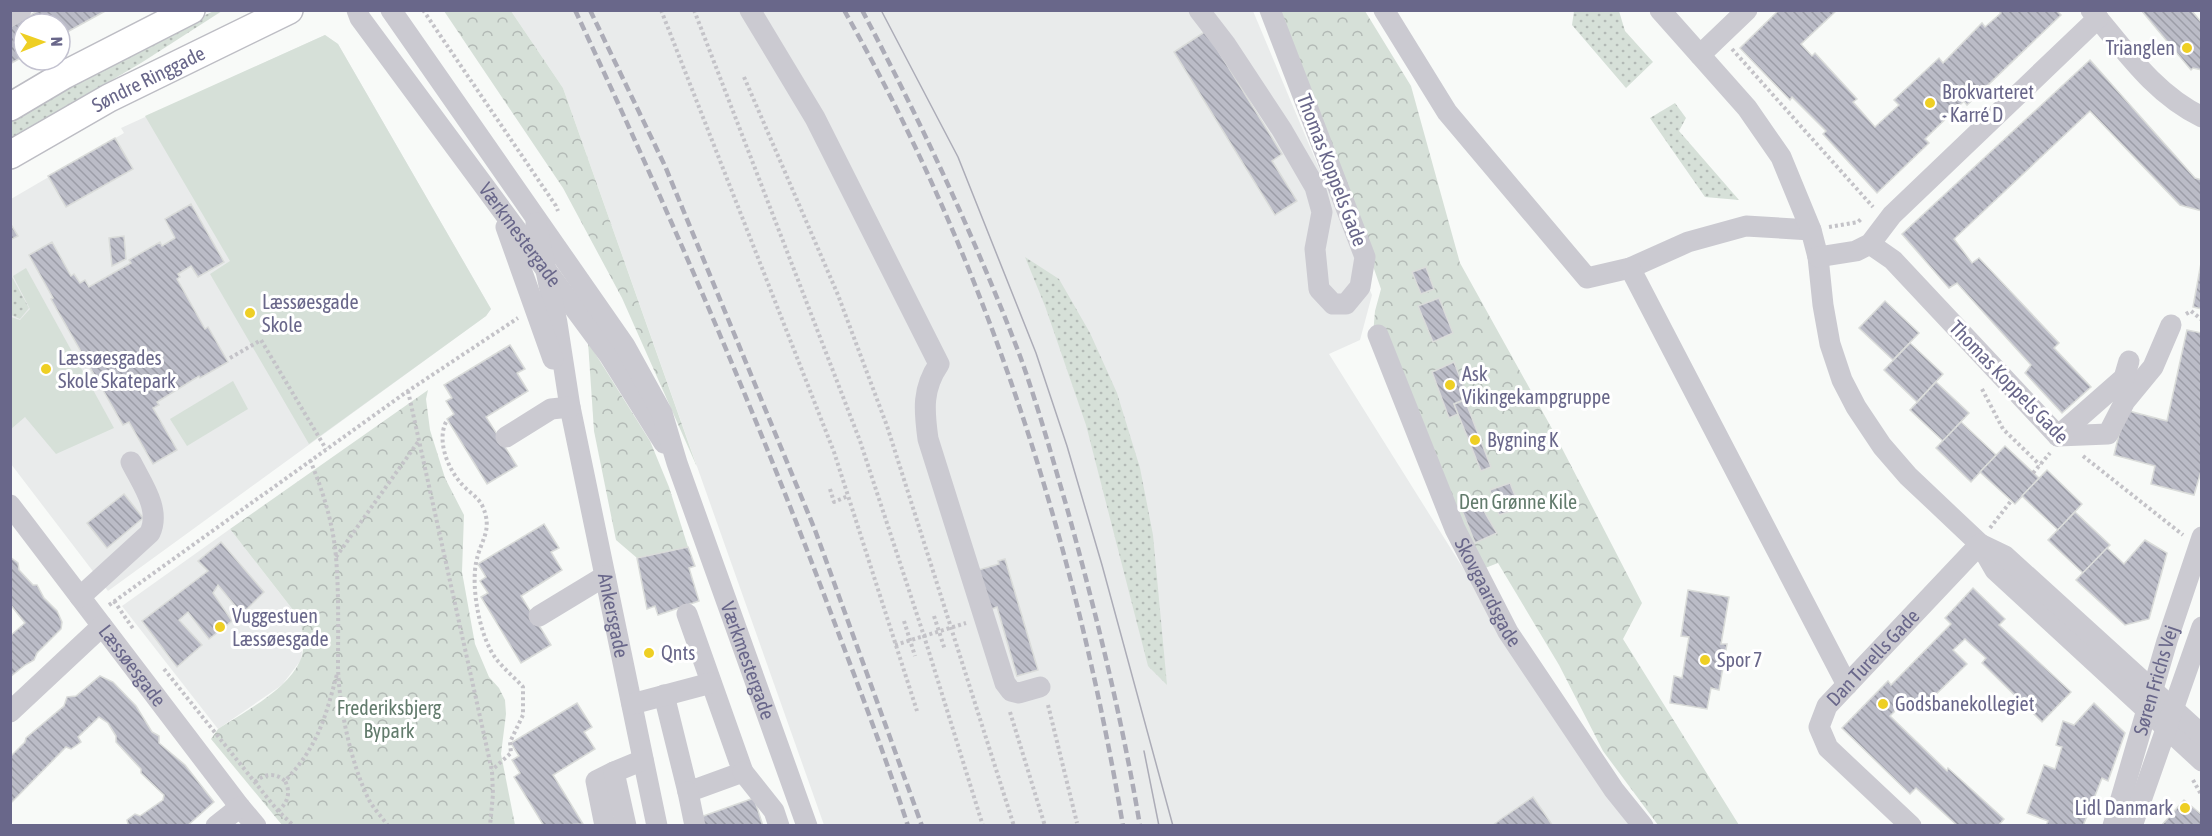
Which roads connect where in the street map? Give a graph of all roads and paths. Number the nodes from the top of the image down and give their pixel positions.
1 (21, 10) edge
2 (191, 10) edge
3 (289, 10) edge
4 (357, 10) edge
5 (391, 10) edge
6 (661, 10) edge
7 (694, 10) edge
8 (750, 10) edge
9 (1198, 10) edge
10 (1270, 10) edge
11 (1384, 10) edge
12 (1660, 10) edge
13 (1747, 10) edge
14 (2094, 14) edge
15 (10, 16) edge
16 (1732, 49) dead end
17 (1700, 55) junction
18 (744, 76) dead end
19 (10, 107) edge
20 (2202, 117) edge
21 (10, 155) edge
22 (499, 206) junction
23 (1874, 208) dead end
24 (535, 214) junction
25 (1811, 230) junction
26 (1870, 244) junction
27 (1818, 257) junction
28 (545, 268) junction
29 (1630, 268) junction
30 (535, 307) junction
31 (2171, 325) dead end
32 (1378, 335) dead end
33 (230, 358) dead end
34 (2129, 361) dead end
35 (1982, 389) dead end
36 (408, 391) junction
37 (570, 407) junction
38 (446, 422) dead end
39 (2058, 436) junction
40 (506, 437) dead end
41 (419, 441) junction
42 (326, 449) junction
43 (2049, 457) dead end
44 (310, 460) junction
45 (131, 462) dead end
46 (677, 463) junction
47 (2040, 465) junction
48 (2033, 472) dead end
49 (830, 489) dead end
50 (848, 496) junction
51 (2011, 501) dead end
52 (10, 505) edge
53 (2201, 542) edge
54 (1980, 544) junction
55 (336, 556) junction
56 (605, 576) junction
57 (80, 597) junction
58 (114, 601) junction
59 (687, 614) dead end
60 (539, 616) dead end
61 (934, 616) dead end
62 (985, 617) junction
63 (98, 621) junction
64 (904, 621) dead end
65 (952, 627) junction
66 (2202, 627) edge
67 (939, 631) junction
68 (137, 634) dead end
69 (924, 636) junction
70 (910, 640) junction
71 (895, 645) junction
72 (945, 650) dead end
73 (915, 656) dead end
74 (164, 669) dead end
75 (338, 670) junction
76 (1005, 682) junction
77 (711, 683) junction
78 (1847, 685) junction
79 (1040, 687) joint
80 (664, 695) junction
81 (2150, 701) junction
82 (632, 704) junction
83 (917, 711) dead end
84 (10, 712) edge
85 (2170, 719) junction
86 (2202, 735) edge
87 (643, 760) junction
88 (2202, 761) edge
89 (492, 771) junction
90 (614, 772) junction
91 (743, 772) junction
92 (285, 781) junction
93 (255, 782) junction
94 (688, 792) junction
95 (240, 807) junction
96 (278, 810) junction
97 (1077, 824) dead end
98 (216, 825) edge
99 (256, 825) edge
100 (294, 825) edge
101 (388, 825) edge
102 (490, 825) edge
103 (605, 825) edge
104 (626, 825) edge
105 (657, 825) edge
106 (695, 825) edge
107 (779, 825) edge
108 (807, 825) edge
109 (983, 825) edge
110 (1014, 825) edge
111 (1045, 825) edge
112 (1643, 825) edge
113 (1911, 825) edge
114 (2113, 825) edge
115 (2132, 825) edge

1 - 15 street
2 - 19 main road
3 - 21 main road, Søndre Ringgade
4 - 22 street, Værkmestergade
5 - 24 street, Værkmestergade
6 - 50 path
7 - 69 path
8 - 62 street
9 - 10 street, Thomas Koppels Gade
11 - 29 street
12 - 17 street
13 - 17 street
14 - 20 street
14 - 26 street
16 - 23 path
17 - 25 street
18 - 65 path
22 - 28 street, Værkmestergade
22 - 30 street, Ankersgade
24 - 28 street, Ankersgade
24 - 46 street, Værkmestergade
25 - 27 street
25 - 29 street
26 - 27 street
26 - 39 street, Thomas Koppels Gade
27 - 54 street
28 - 37 street, Ankersgade
28 - 46 street, Værkmestergade
29 - 78 street
30 - 36 path
30 - 37 street, Ankersgade
31 - 39 street
32 - 112 street, Skovgaardsgade
33 - 42 path
34 - 39 street
35 - 47 path
36 - 41 path
36 - 42 path
37 - 40 street
37 - 56 street, Ankersgade
38 - 89 path
39 - 53 path, Thomas Koppels Gade
41 - 55 path
41 - 89 path
42 - 44 path
43 - 47 path
44 - 55 path
44 - 58 path
45 - 57 street
46 - 108 street, Værkmestergade
47 - 48 path
49 - 50 path
50 - 71 path
51 - 54 path
52 - 57 street, Læssøesgade
53 - 81 street, Søren Frichs Vej
54 - 78 street, Dan Turells Gade
54 - 81 street
55 - 75 path
56 - 60 street
56 - 82 street, Ankersgade
57 - 63 street, Læssøesgade
58 - 63 path
58 - 68 path
59 - 77 street
61 - 67 path
62 - 65 path
62 - 76 street
63 - 84 street
63 - 95 street, Læssøesgade
64 - 70 path
65 - 67 path
65 - 110 path
66 - 85 street, Søren Frichs Vej
67 - 69 path
67 - 72 path
69 - 70 path
69 - 109 path
70 - 71 path
70 - 73 path
71 - 83 path
74 - 93 path
75 - 92 path
75 - 101 path
76 - 79 street
76 - 111 path
77 - 80 street
77 - 91 street
78 - 113 street, Dan Turells Gade
79 - 97 path
80 - 82 street
80 - 94 street
81 - 85 street
81 - 114 street, Søren Frichs Vej
82 - 87 street, Ankersgade
85 - 86 street
85 - 88 street
85 - 115 street, Søren Frichs Vej
87 - 90 street
87 - 105 street, Ankersgade
89 - 102 path
90 - 103 street
90 - 104 street
91 - 94 street
91 - 107 street
92 - 93 path
92 - 96 path
93 - 96 path
94 - 106 street
95 - 98 street
95 - 99 street, Læssøesgade
96 - 100 path

